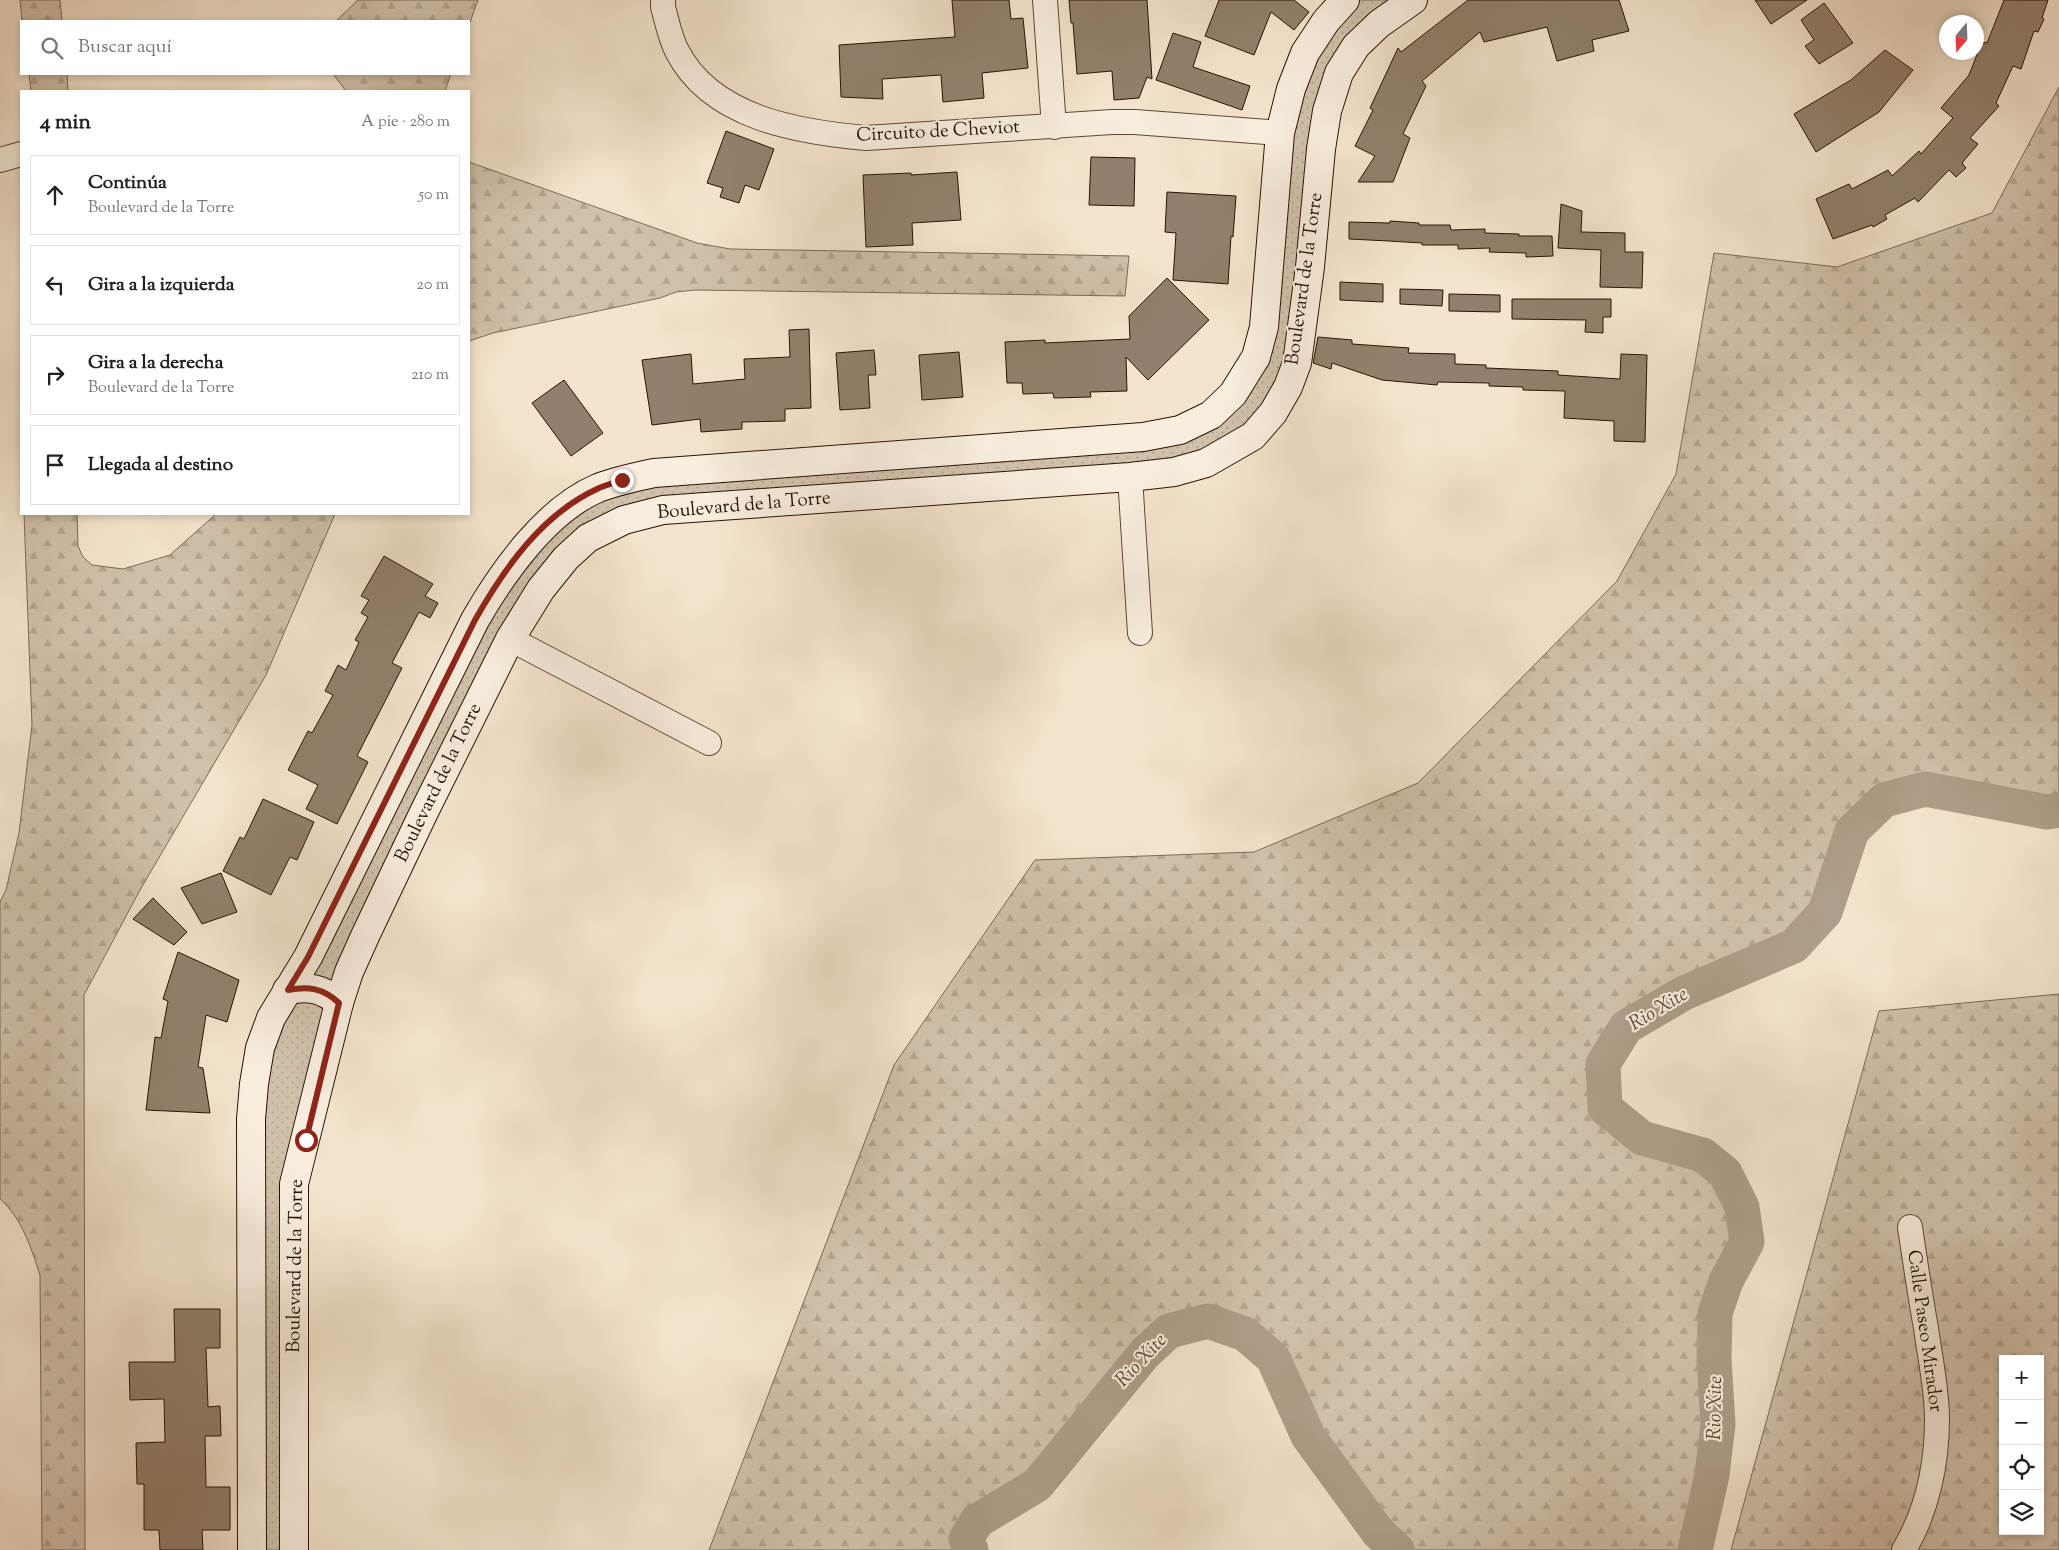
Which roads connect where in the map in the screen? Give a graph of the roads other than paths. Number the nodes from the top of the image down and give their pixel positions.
1 (663, 0) edge
2 (1045, 0) edge
3 (1345, 0) edge
4 (1413, 0) edge
5 (1054, 127) junction
6 (1280, 133) junction
7 (20, 154) edge
8 (0, 160) edge
9 (1130, 477) junction
10 (1140, 633) dead end
11 (510, 639) junction
12 (709, 743) dead end
13 (288, 990) junction
14 (339, 1003) junction
15 (252, 1184) junction
16 (294, 1184) junction
17 (1910, 1227) dead end
18 (252, 1550) edge
19 (294, 1550) edge
20 (1904, 1550) edge

1 - 5 street, Circuito de Cheviot
2 - 5 street
3 - 6 street, Boulevard de la Torre
4 - 9 street, Boulevard de la Torre
5 - 6 street, Circuito de Cheviot
6 - 13 street, Boulevard de la Torre
7 - 8 street
9 - 10 street
9 - 11 street, Boulevard de la Torre
11 - 12 street
11 - 14 street, Boulevard de la Torre
13 - 14 street
13 - 15 street, Boulevard de la Torre
14 - 16 street, Boulevard de la Torre
15 - 16 street
15 - 18 street, Boulevard de la Torre
16 - 19 street, Boulevard de la Torre
17 - 20 street, Calle Paseo Mirador

